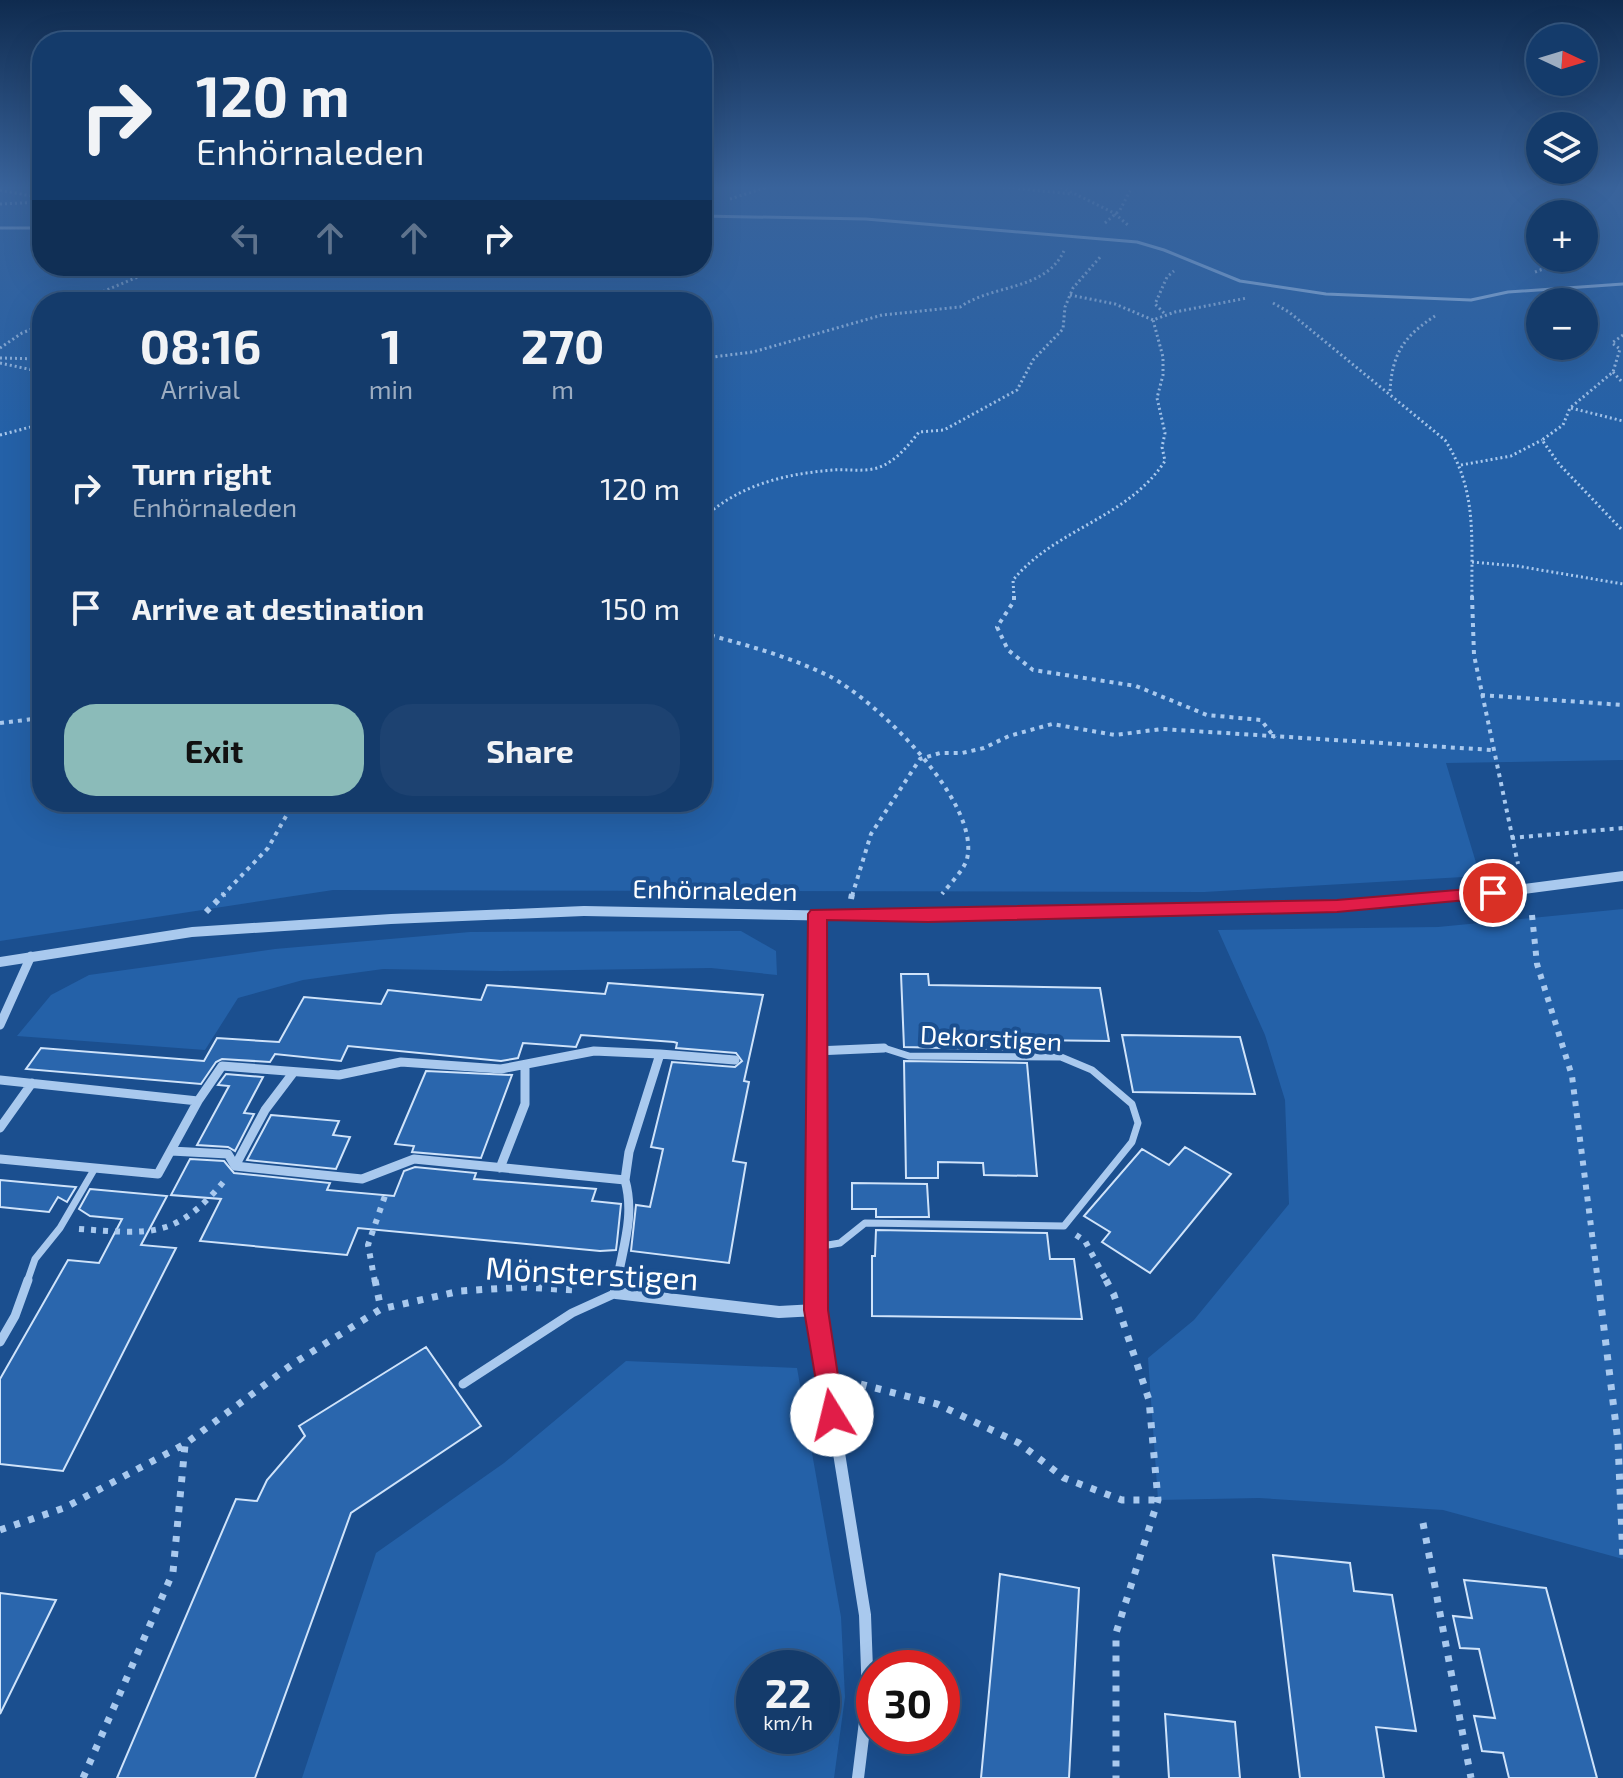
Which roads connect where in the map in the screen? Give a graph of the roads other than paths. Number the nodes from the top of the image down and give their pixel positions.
1 (1210, 270) edge
2 (1623, 284) edge
3 (1623, 876) edge
4 (817, 914) junction
5 (31, 956) junction
6 (0, 962) edge
7 (0, 1025) edge
8 (884, 1048) joint
9 (816, 1051) junction
10 (660, 1054) junction
11 (735, 1060) dead end
12 (525, 1065) junction
13 (293, 1073) junction
14 (0, 1080) edge
15 (32, 1083) junction
16 (198, 1101) junction
17 (0, 1128) edge
18 (171, 1151) junction
19 (0, 1159) edge
20 (235, 1166) junction
21 (95, 1168) junction
22 (500, 1168) junction
23 (625, 1180) junction
24 (816, 1247) junction
25 (616, 1293) junction
26 (816, 1310) junction
27 (0, 1342) edge
28 (463, 1384) dead end
29 (858, 1778) edge

1 - 2 lane
3 - 4 street, Enhörnaleden
4 - 5 street, Enhörnaleden
4 - 9 street
5 - 6 street, Enhörnaleden
5 - 7 street
8 - 9 street, Dekorstigen
8 - 24 lane, Dekorstigen
9 - 24 street
10 - 11 street
10 - 12 street
10 - 23 street
12 - 13 street
12 - 22 street
13 - 16 street
13 - 20 street
14 - 15 street
15 - 16 street
15 - 17 street
16 - 18 street
18 - 20 street
18 - 21 street
19 - 21 street
20 - 22 street
21 - 27 lane
22 - 23 street
23 - 25 street
24 - 26 street
25 - 26 street, Mönsterstigen
25 - 28 lane
26 - 29 street

